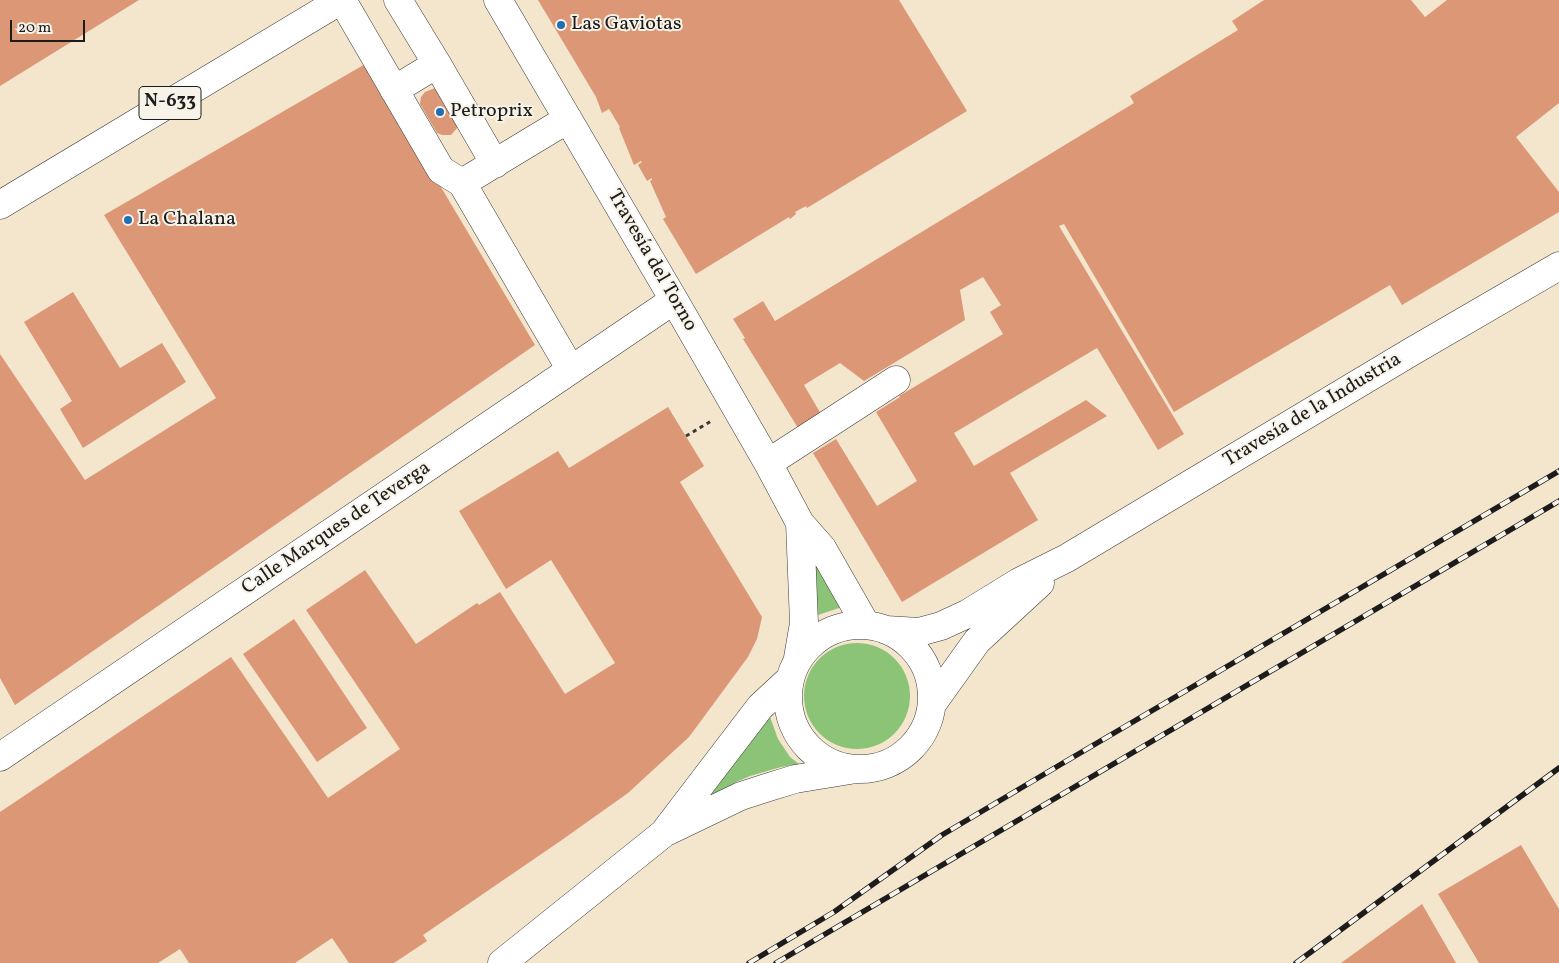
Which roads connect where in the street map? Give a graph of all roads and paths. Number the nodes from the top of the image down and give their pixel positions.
1 (341, 0) edge
2 (398, 0) edge
3 (498, 0) edge
4 (437, 64) junction
5 (394, 90) junction
6 (568, 119) junction
7 (495, 164) junction
8 (462, 184) junction
9 (0, 206) edge
10 (1559, 266) edge
11 (674, 300) junction
12 (571, 370) junction
13 (896, 380) dead end
14 (735, 406) junction
15 (686, 436) dead end
16 (768, 463) junction
17 (800, 524) junction
18 (1068, 558) junction
19 (876, 627) junction
20 (793, 670) junction
21 (932, 704) junction
22 (0, 758) edge
23 (852, 770) junction
24 (664, 833) junction
25 (502, 963) edge

1 - 5 main road
1 - 9 main road, N-633
2 - 4 main road
3 - 6 main road, Travesía del Torno
4 - 5 main road
4 - 7 main road
5 - 8 main road
6 - 7 main road
6 - 11 main road, Travesía del Torno
7 - 8 main road
8 - 12 main road
10 - 18 main road, Travesía de la Industria
11 - 12 main road, Calle Marques de Teverga
11 - 14 main road, Travesía del Torno
12 - 22 main road, Calle Marques de Teverga
13 - 16 main road
14 - 15 path
14 - 16 main road, Travesía del Torno
16 - 17 main road, Travesía del Torno
17 - 19 main road, Travesía del Torno
17 - 20 main road, Travesía del Torno
18 - 19 main road, Travesía de la Industria
18 - 21 main road, Travesía de la Industria
19 - 20 main road, Travesía de la Industria
19 - 21 main road, Travesía de la Industria
20 - 23 main road, Travesía de la Industria
20 - 24 main road, Travesía de la Industria
21 - 23 main road, Travesía de la Industria
23 - 24 main road, Travesía de la Industria
24 - 25 main road, Travesía de la Industria

